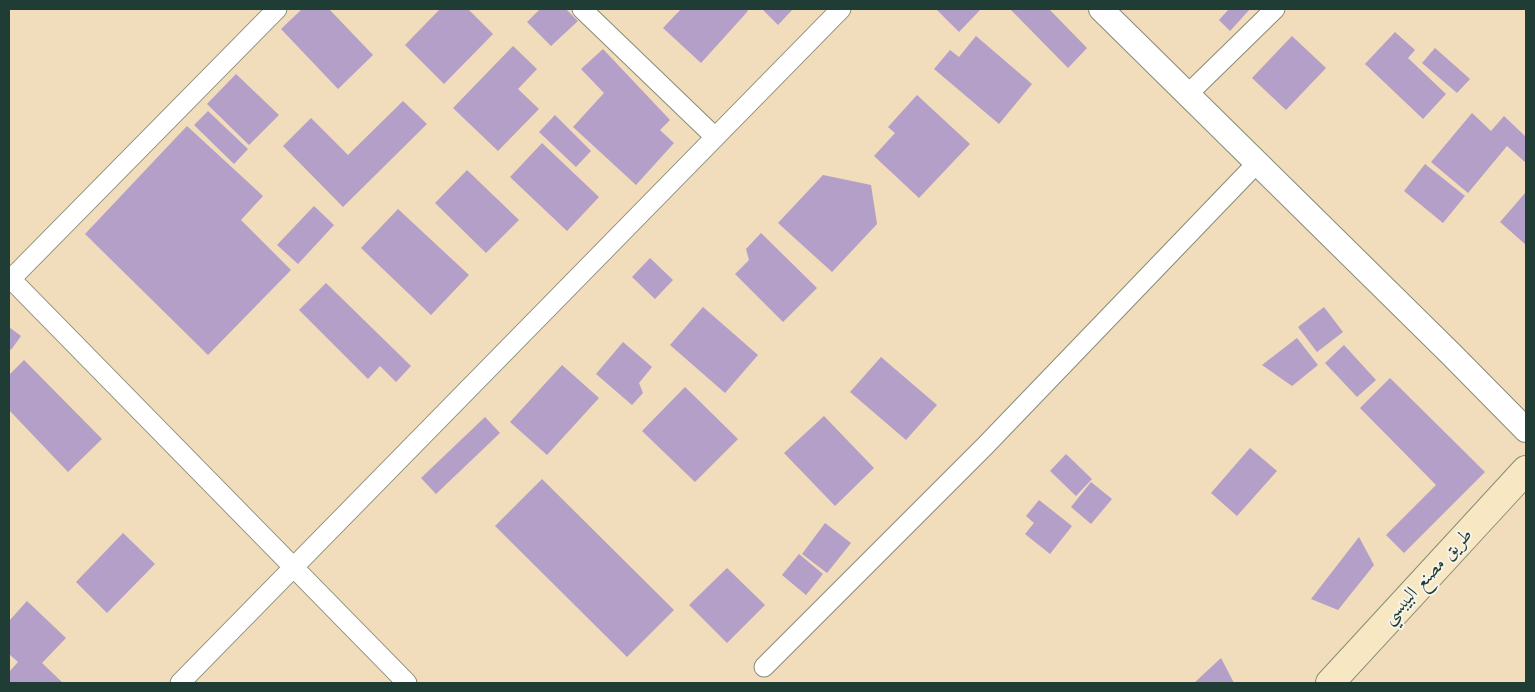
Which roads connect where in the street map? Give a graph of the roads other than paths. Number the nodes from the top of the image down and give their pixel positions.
1 (278, 9) edge
2 (582, 9) edge
3 (841, 9) edge
4 (1101, 9) edge
5 (1275, 9) edge
6 (1188, 94) junction
7 (715, 137) junction
8 (1257, 163) junction
9 (9, 279) edge
10 (1526, 430) edge
11 (1526, 470) edge
12 (295, 567) junction
13 (764, 667) dead end
14 (180, 683) edge
15 (407, 683) edge
16 (1330, 683) edge

1 - 9 street
2 - 7 street
3 - 7 street
4 - 6 street
5 - 6 street
6 - 8 street
7 - 12 street
8 - 10 street
8 - 13 street
9 - 12 street
11 - 16 main road, طريق مصنع البيبسي
12 - 14 street
12 - 15 street

